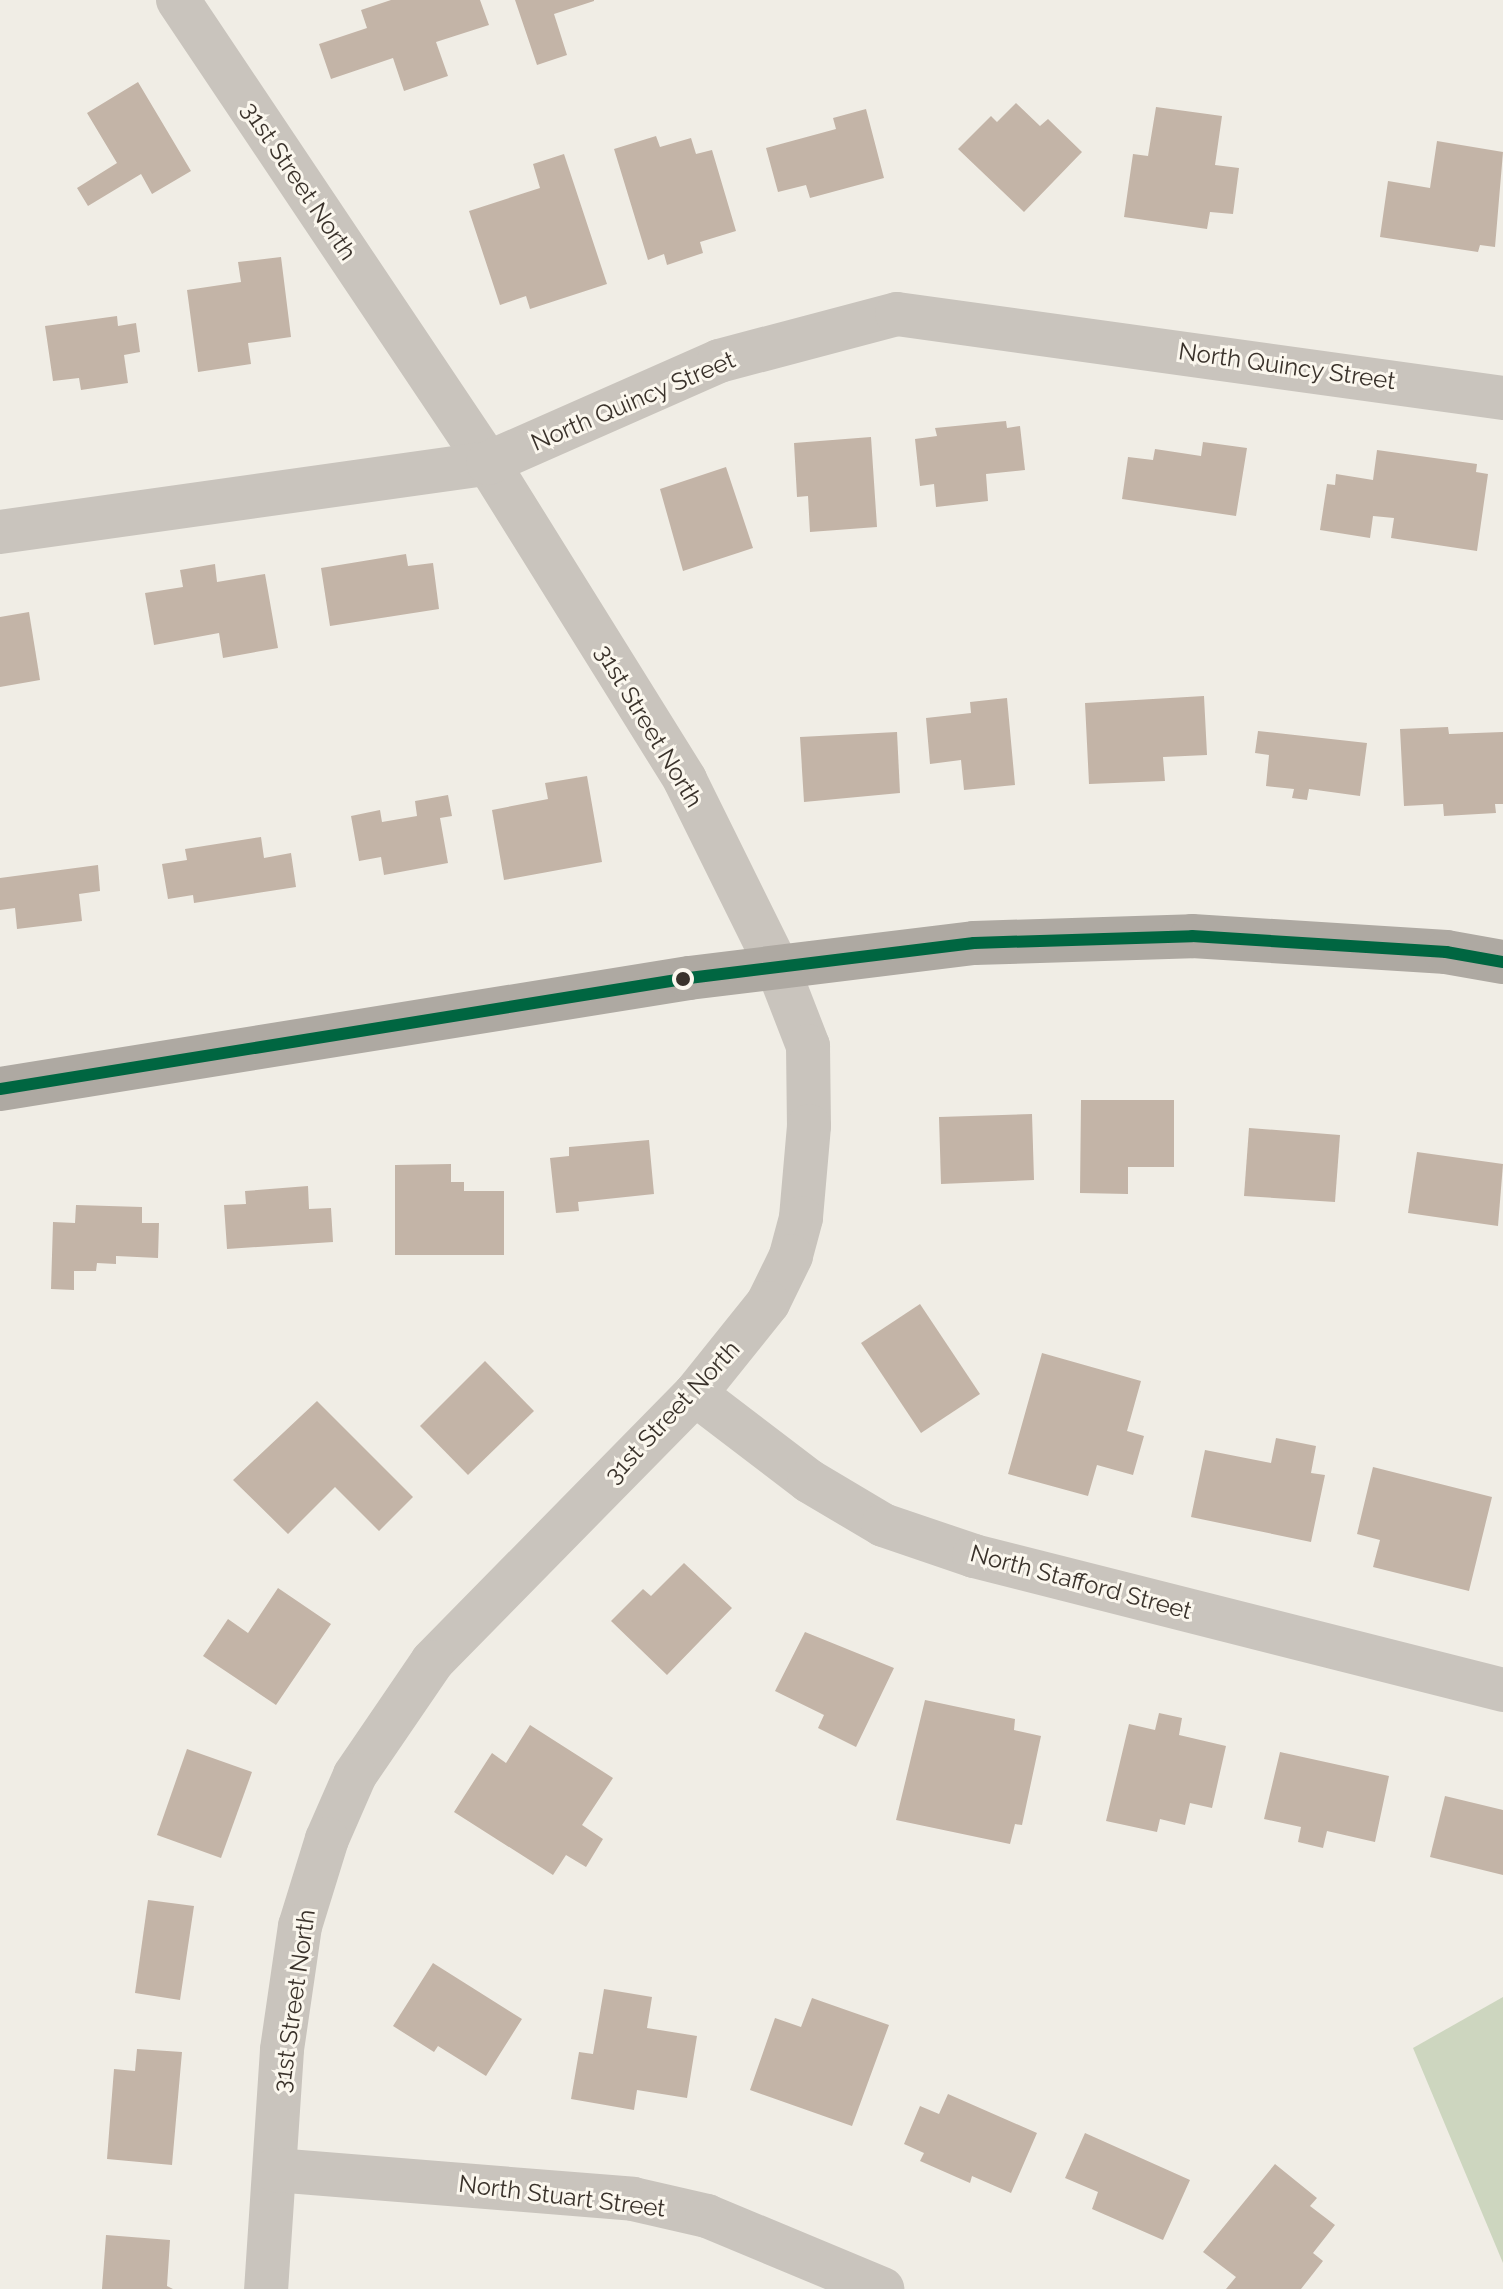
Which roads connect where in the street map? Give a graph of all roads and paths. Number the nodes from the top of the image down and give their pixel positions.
1 (178, 0) edge
2 (1503, 398) edge
3 (488, 463) junction
4 (0, 532) edge
5 (1503, 962) edge
6 (777, 966) junction
7 (0, 1089) edge
8 (695, 1394) junction
9 (1503, 1690) edge
10 (275, 2170) junction
11 (266, 2289) edge
12 (882, 2289) edge

1 - 3 street, 31st Street North
2 - 3 street, North Quincy Street
3 - 4 street, North Quincy Street
3 - 6 street, 31st Street North
5 - 6 main road
6 - 7 main road
6 - 8 street, 31st Street North
8 - 9 street, North Stafford Street
8 - 10 street, 31st Street North
10 - 11 street, 31st Street North
10 - 12 street, North Stuart Street

